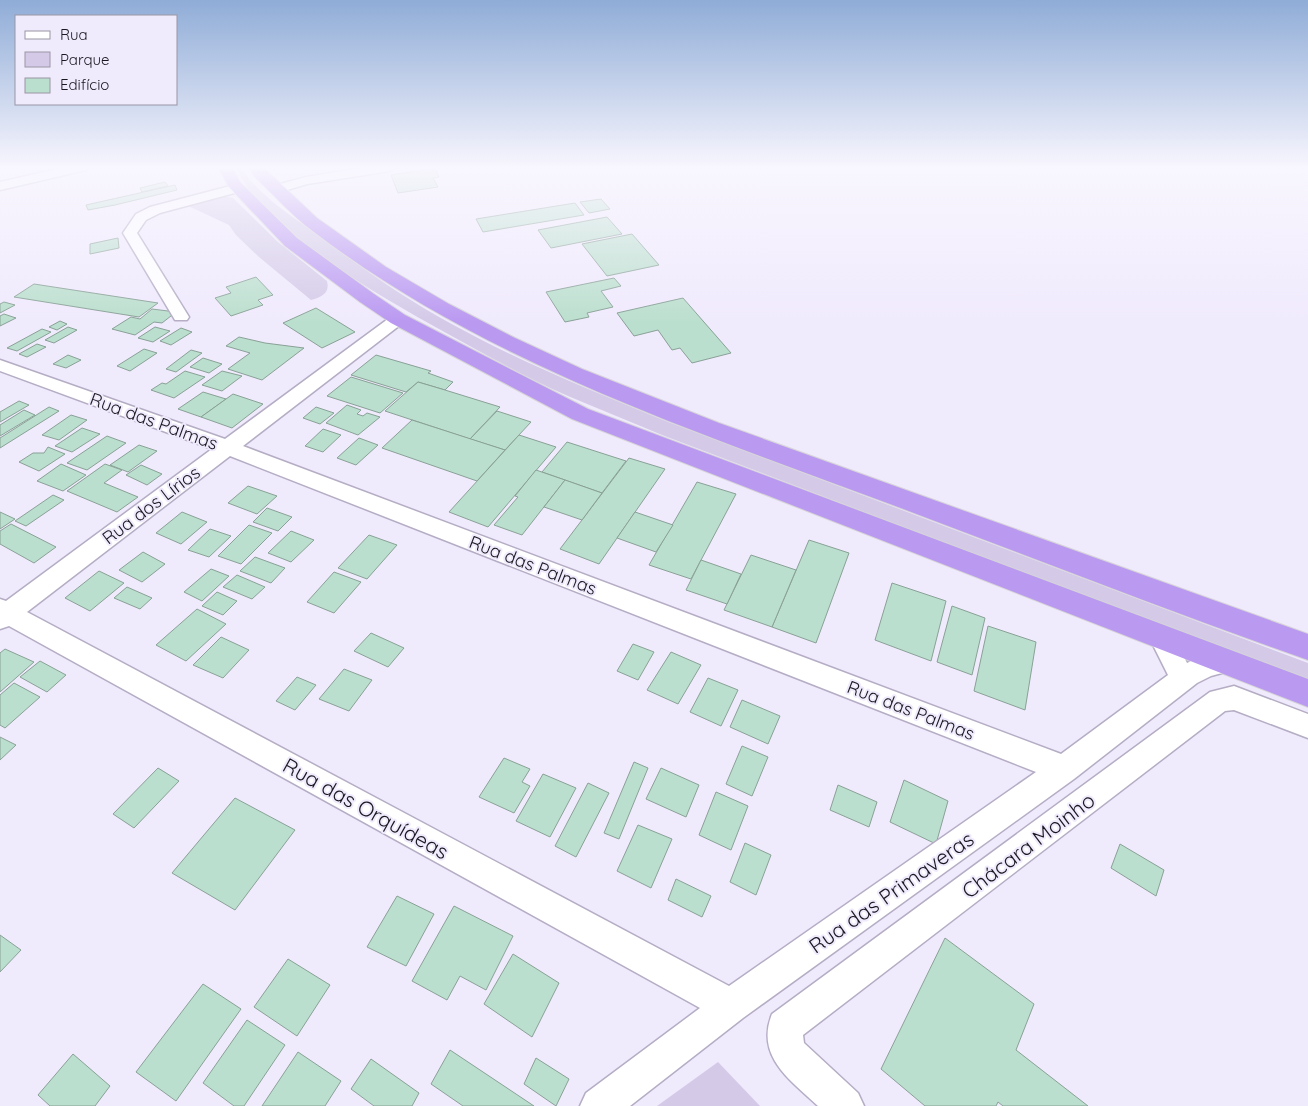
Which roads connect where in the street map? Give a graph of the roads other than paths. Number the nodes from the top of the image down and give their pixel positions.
1 (140, 219) edge
2 (269, 219) edge
3 (308, 219) edge
4 (181, 317) dead end
5 (398, 319) junction
6 (0, 365) edge
7 (227, 447) junction
8 (2, 614) edge
9 (1162, 639) junction
10 (1308, 647) edge
11 (1224, 662) junction
12 (1183, 680) junction
13 (1308, 693) edge
14 (1308, 726) edge
15 (1064, 769) junction
16 (731, 1006) junction
17 (599, 1106) edge
18 (845, 1106) edge

1 - 4 street
2 - 5 highway
3 - 10 highway
5 - 7 street, Rua dos Lírios
5 - 9 highway
6 - 7 street, Rua das Palmas
7 - 8 street, Rua dos Lírios
7 - 15 street, Rua das Palmas
8 - 16 street, Rua das Orquídeas
9 - 11 highway
9 - 12 street
11 - 12 street, Rua das Primaveras
11 - 13 highway
12 - 15 street, Rua das Primaveras
14 - 18 street, Chácara Moinho
15 - 16 street, Rua das Primaveras
16 - 17 street, Rua das Primaveras

